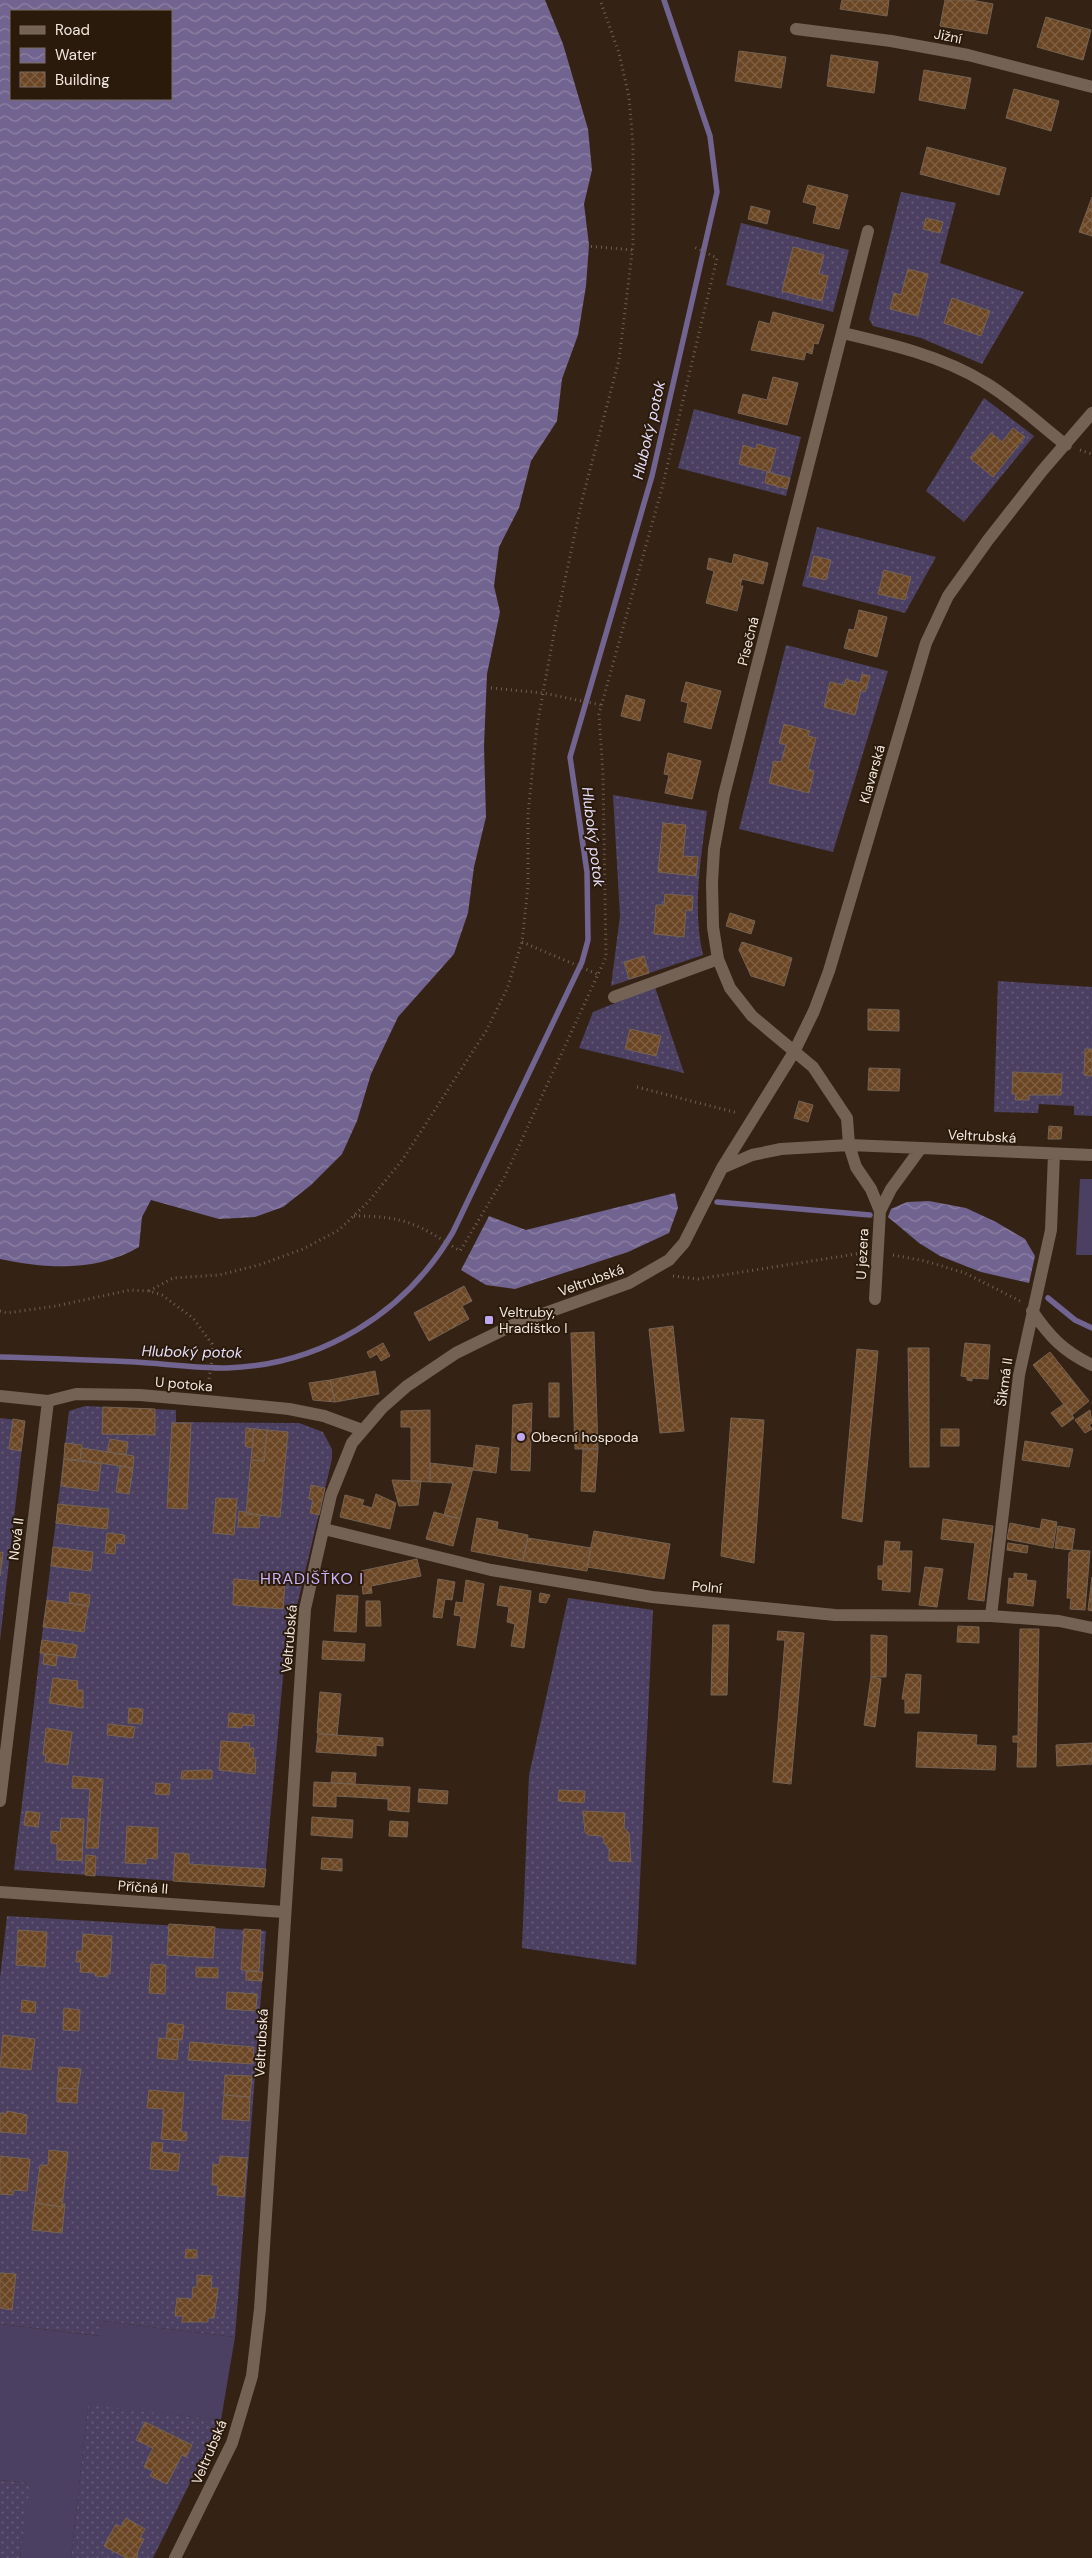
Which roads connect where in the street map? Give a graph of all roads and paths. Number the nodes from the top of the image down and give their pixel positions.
1 (600, 0) edge
2 (796, 29) dead end
3 (1092, 87) edge
4 (868, 231) dead end
5 (586, 246) dead end
6 (692, 246) dead end
7 (633, 250) junction
8 (843, 333) junction
9 (1092, 413) edge
10 (1066, 445) junction
11 (490, 688) dead end
12 (543, 693) junction
13 (602, 705) junction
14 (522, 942) junction
15 (718, 959) junction
16 (595, 974) junction
17 (614, 997) dead end
18 (794, 1052) junction
19 (637, 1087) dead end
20 (753, 1118) junction
21 (849, 1145) junction
22 (921, 1148) junction
23 (1054, 1154) junction
24 (1092, 1155) edge
25 (722, 1168) junction
26 (880, 1211) junction
27 (354, 1216) junction
28 (878, 1252) junction
29 (650, 1272) junction
30 (149, 1291) junction
31 (875, 1299) dead end
32 (0, 1311) edge
33 (1032, 1311) junction
34 (1092, 1365) edge
35 (209, 1379) dead end
36 (0, 1396) edge
37 (48, 1401) junction
38 (362, 1430) junction
39 (324, 1529) junction
40 (991, 1616) junction
41 (1092, 1628) edge
42 (0, 1801) edge
43 (0, 1892) edge
44 (284, 1912) junction
45 (175, 2558) edge

1 - 7 path
2 - 3 street, Jižní
4 - 8 street, Písečná
5 - 7 path
6 - 13 path
7 - 12 path
8 - 10 street
8 - 15 street, Písečná
9 - 10 street, Klavarská
10 - 18 street, Klavarská
11 - 12 path
12 - 13 path
12 - 14 path
13 - 16 path
14 - 16 path
14 - 27 path
15 - 17 street
15 - 18 street, Písečná
16 - 27 path
18 - 20 street, Klavarská
18 - 21 street, U jezera
19 - 20 path
20 - 25 street, Klavarská
21 - 22 street, Veltrubská
21 - 25 street, Veltrubská
21 - 26 street, U jezera
22 - 23 street, Veltrubská
22 - 26 street, U jezera
23 - 24 street, Veltrubská
23 - 33 street, Šikmá II
25 - 29 street, Veltrubská
26 - 28 street, U jezera
27 - 30 path
28 - 29 path
28 - 31 street, U jezera
28 - 33 path
29 - 38 street, Veltrubská
30 - 32 path
30 - 35 path
33 - 34 street
33 - 40 street, Šikmá II
36 - 37 street, U potoka
37 - 38 street, U potoka
37 - 42 street, Nová II
38 - 39 street, Veltrubská
39 - 40 street, Polní
39 - 44 street, Veltrubská
40 - 41 street, Polní
43 - 44 street, Příčná II
44 - 45 street, Veltrubská

